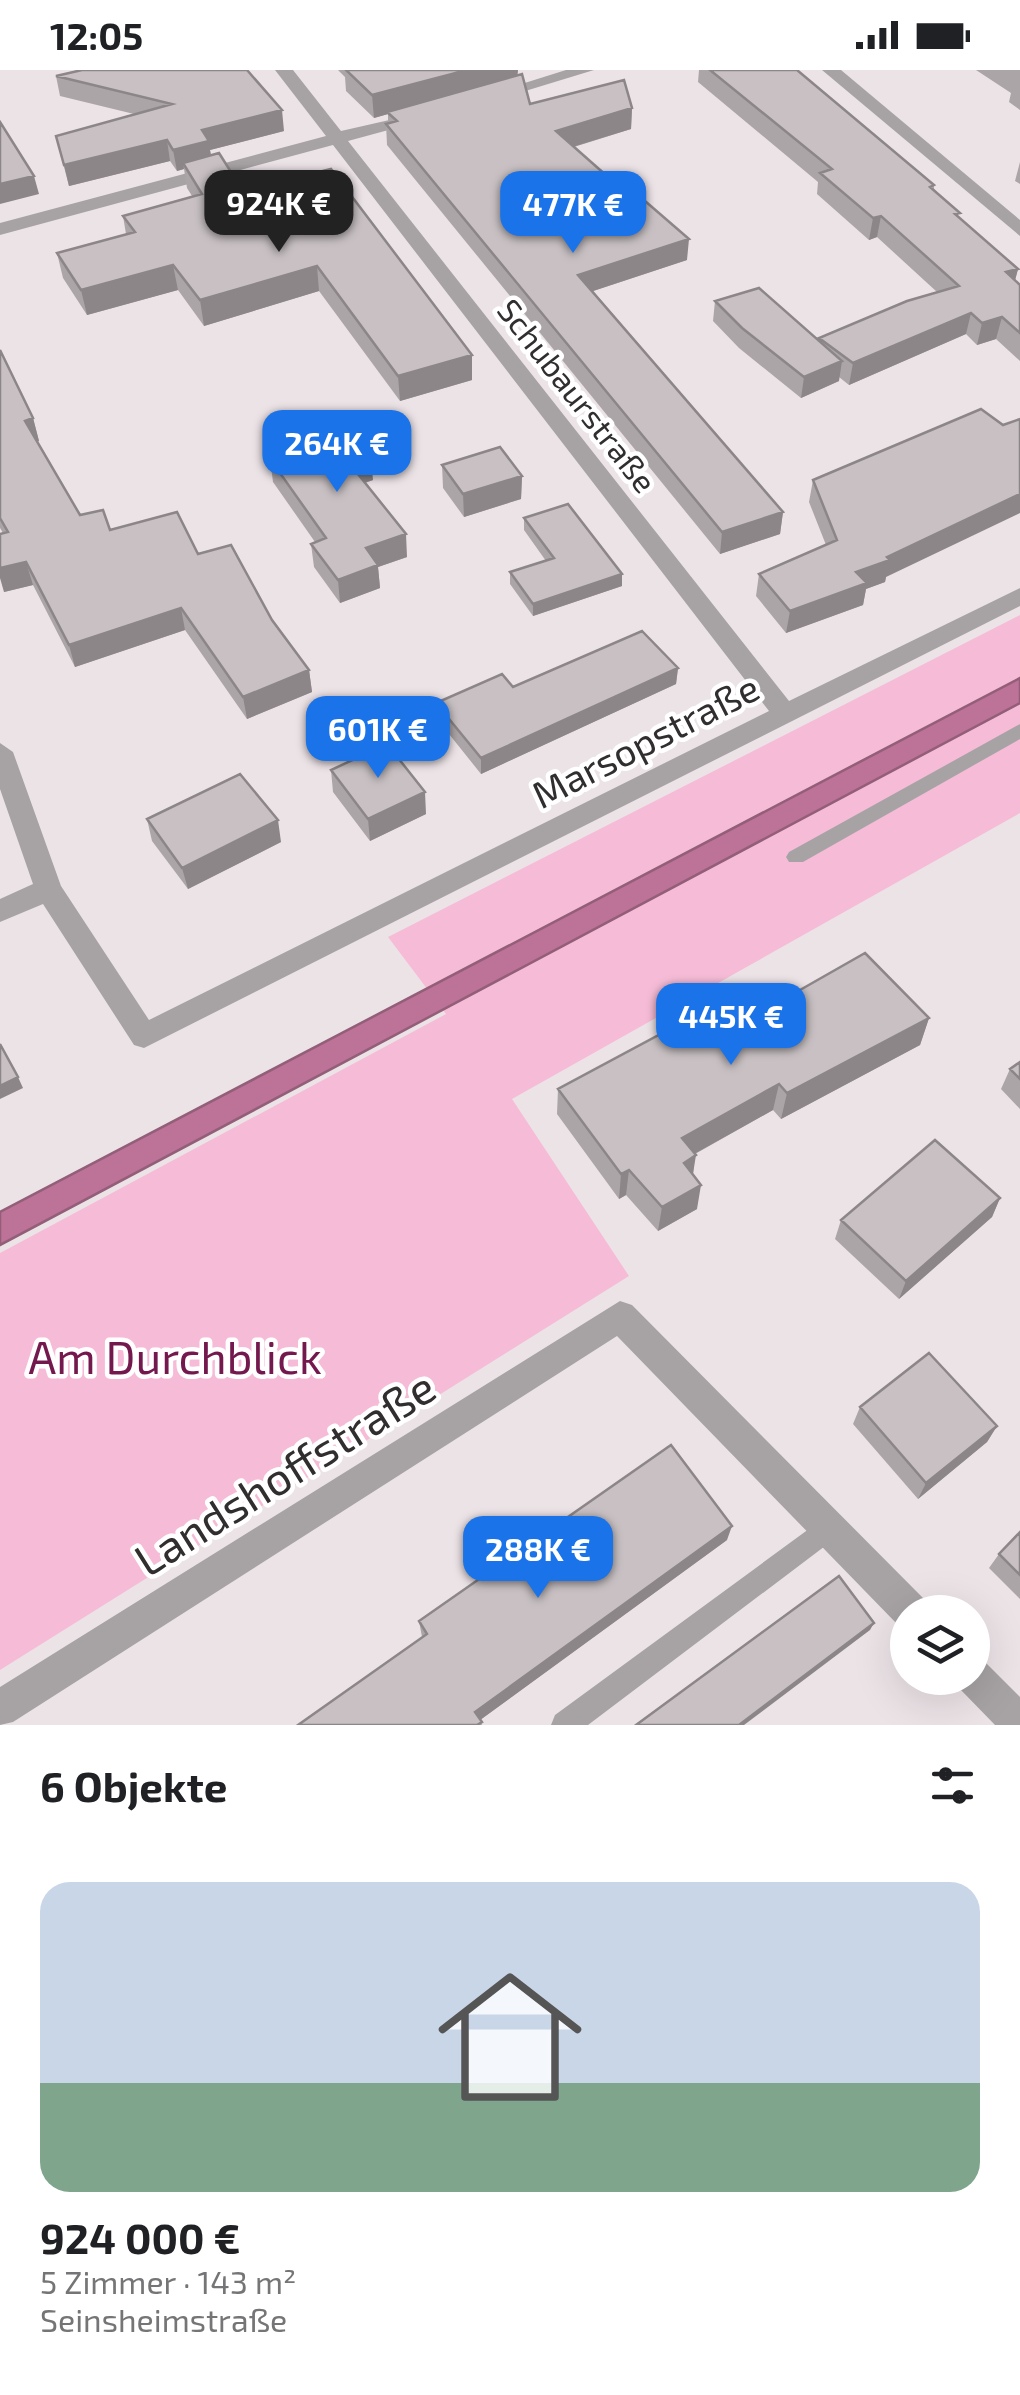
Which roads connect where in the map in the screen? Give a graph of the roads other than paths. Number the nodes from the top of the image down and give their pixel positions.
1 (284, 70) edge
2 (585, 70) edge
3 (831, 70) edge
4 (337, 139) junction
5 (0, 229) edge
6 (1020, 230) edge
7 (1020, 596) edge
8 (784, 712) junction
9 (1020, 731) edge
10 (0, 752) edge
11 (796, 856) dead end
12 (48, 889) junction
13 (0, 911) edge
14 (828, 1528) junction
15 (894, 1595) edge
16 (990, 1693) edge
17 (0, 1709) edge
18 (1020, 1724) edge
19 (566, 1725) edge

1 - 4 street, Schubaurstraße
2 - 4 street
3 - 6 street
4 - 5 street
4 - 8 street, Schubaurstraße
7 - 8 street, Marsopstraße
8 - 12 street, Marsopstraße
9 - 11 lane
10 - 12 street
12 - 13 street
14 - 15 street
14 - 17 street, Landshoffstraße
14 - 19 lane
16 - 18 street

